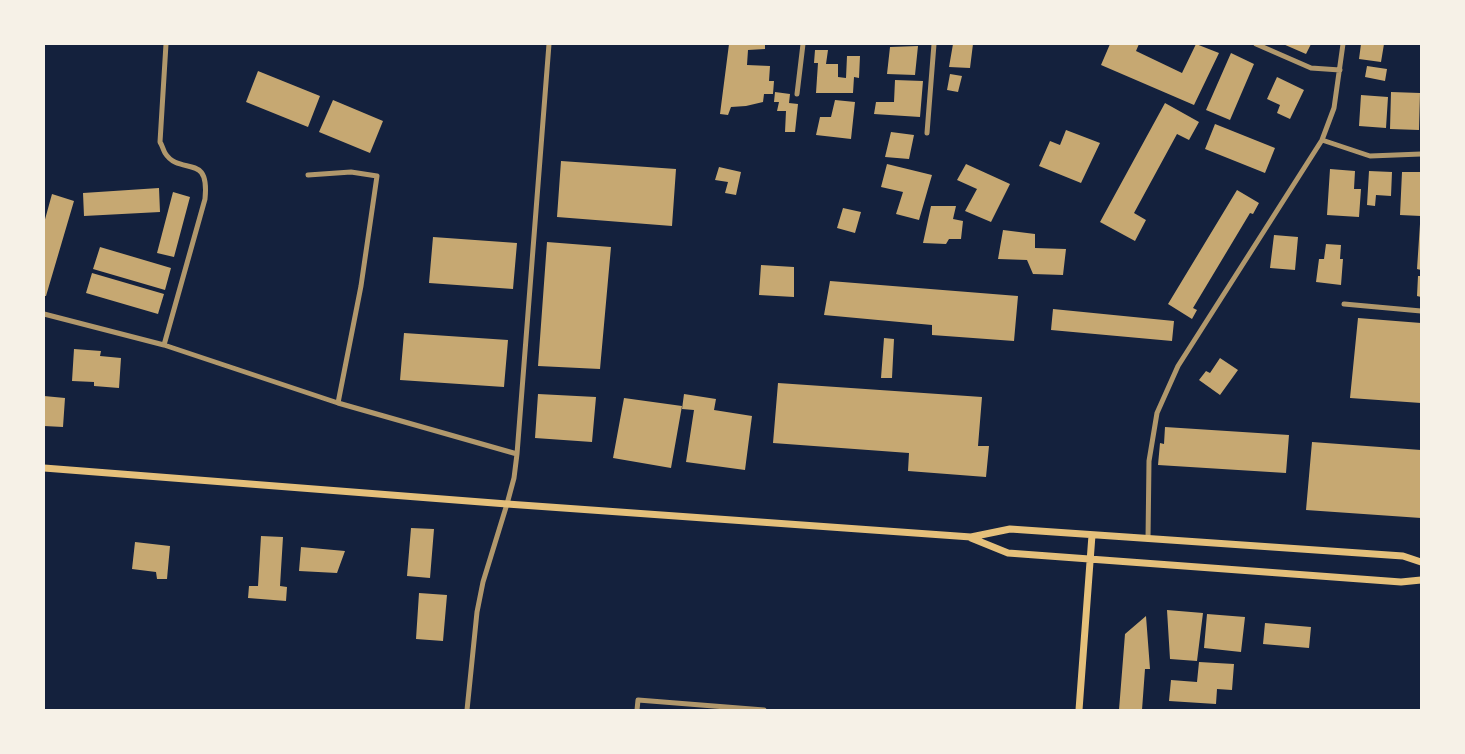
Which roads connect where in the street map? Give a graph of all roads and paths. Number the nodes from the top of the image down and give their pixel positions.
1 (166, 44) edge
2 (550, 44) edge
3 (803, 44) edge
4 (934, 44) edge
5 (1256, 44) edge
6 (1343, 44) edge
7 (1340, 70) junction
8 (797, 94) dead end
9 (927, 133) dead end
10 (1322, 140) junction
11 (1421, 154) edge
12 (308, 175) dead end
13 (1344, 304) dead end
14 (1421, 311) edge
15 (44, 314) edge
16 (164, 346) junction
17 (338, 403) junction
18 (517, 454) junction
19 (44, 468) edge
20 (507, 504) junction
21 (1092, 534) junction
22 (970, 538) junction
23 (1148, 538) junction
24 (1090, 559) junction
25 (1421, 562) edge
26 (1421, 580) edge
27 (467, 710) edge
28 (637, 710) edge
29 (764, 710) edge
30 (1079, 710) edge

1 - 16 street
2 - 18 street
3 - 8 street
4 - 9 street
5 - 7 street
6 - 7 street
7 - 10 street
10 - 11 street
10 - 23 street
12 - 17 street
13 - 14 street
15 - 16 street
16 - 17 street
17 - 18 street
18 - 20 street
19 - 20 main road
20 - 22 main road
20 - 27 street
21 - 22 main road
21 - 23 main road
21 - 24 main road
22 - 24 main road
23 - 25 main road
24 - 26 main road
24 - 30 main road
28 - 29 street

